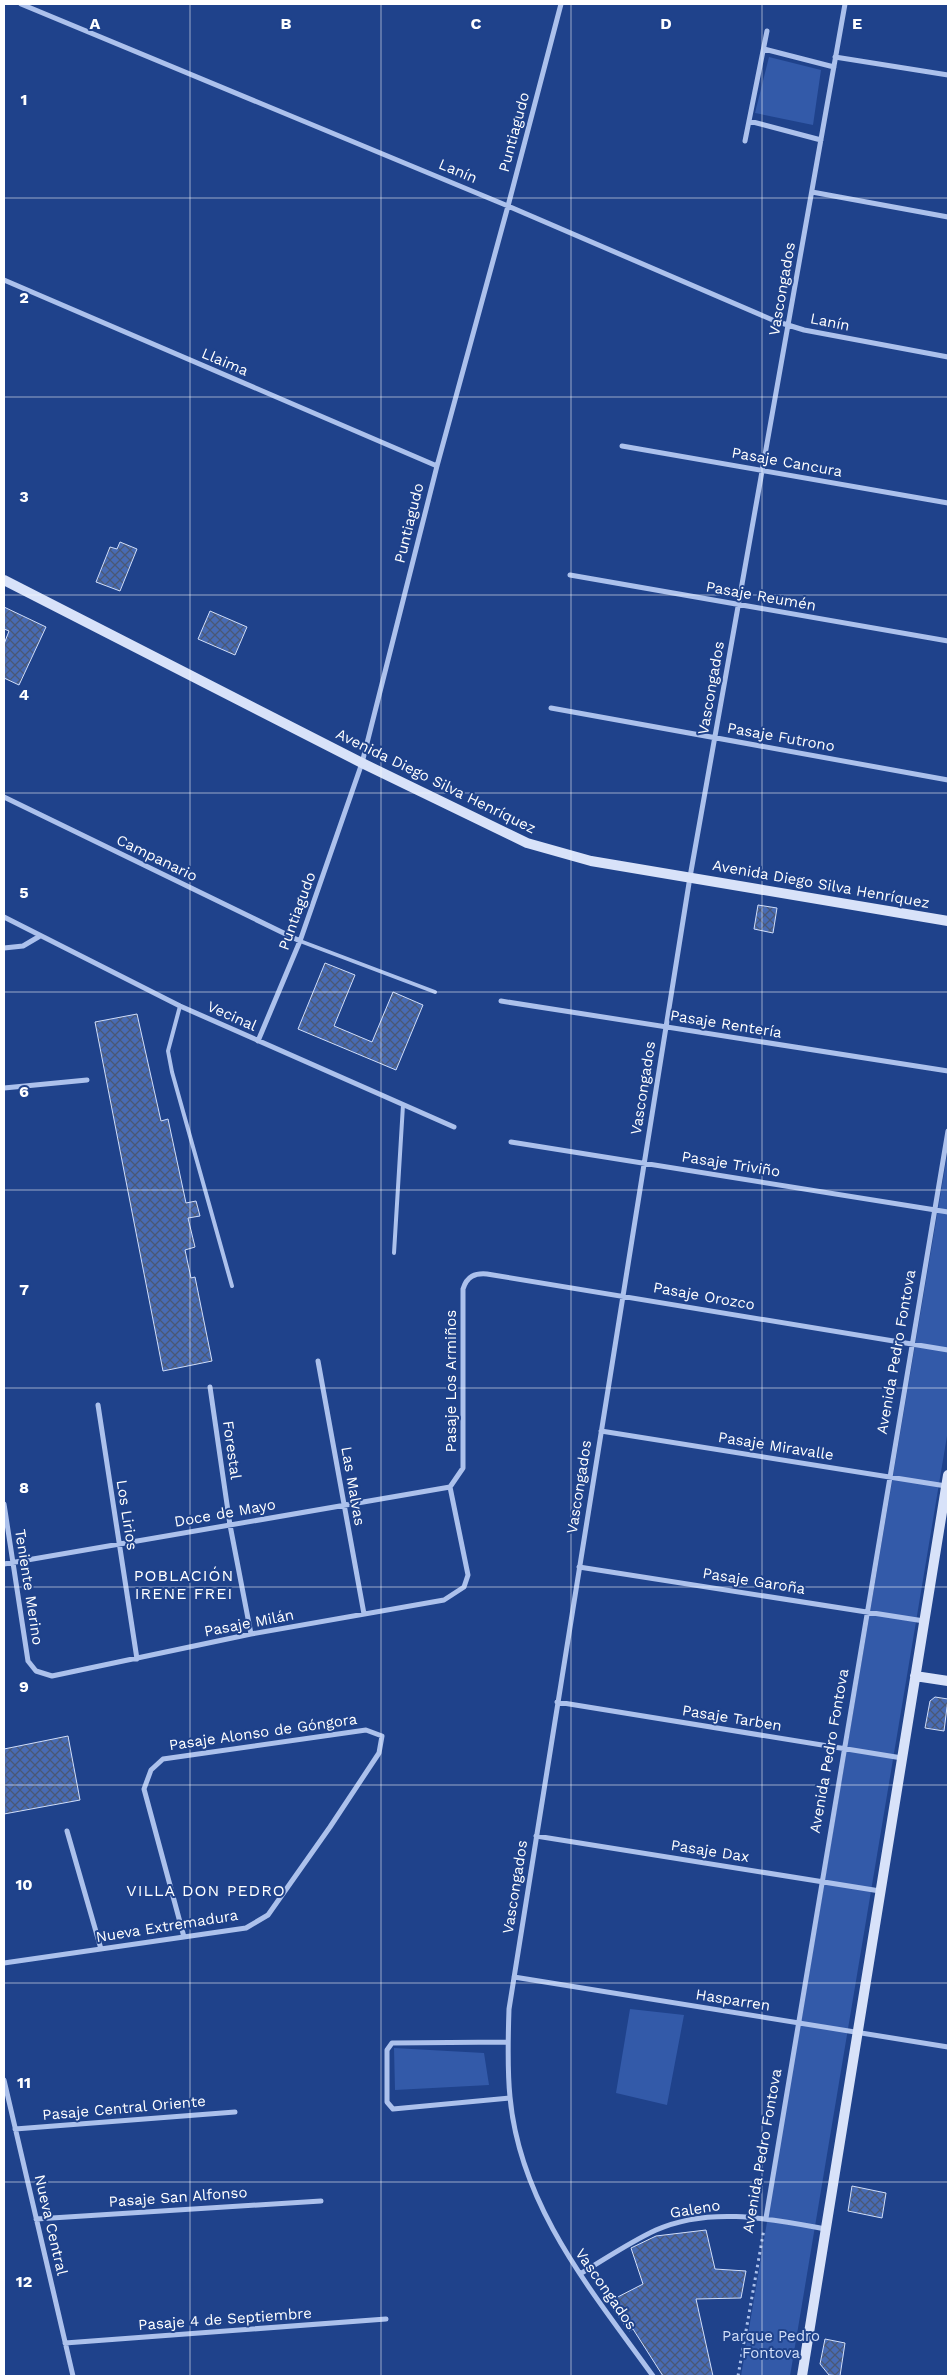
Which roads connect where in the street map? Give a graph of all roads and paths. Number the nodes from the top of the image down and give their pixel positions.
1 (21, 4) edge
2 (561, 4) edge
3 (845, 4) edge
4 (768, 31) dead end
5 (764, 49) junction
6 (835, 57) junction
7 (834, 67) junction
8 (948, 76) edge
9 (749, 121) junction
10 (821, 140) junction
11 (745, 141) dead end
12 (812, 192) junction
13 (508, 206) junction
14 (948, 217) edge
15 (4, 280) edge
16 (788, 326) junction
17 (948, 357) edge
18 (622, 446) dead end
19 (437, 466) junction
20 (762, 470) junction
21 (948, 502) edge
22 (570, 575) dead end
23 (4, 580) edge
24 (739, 604) junction
25 (948, 641) edge
26 (551, 708) dead end
27 (715, 738) junction
28 (362, 763) junction
29 (948, 780) edge
30 (4, 797) edge
31 (690, 877) junction
32 (4, 917) edge
33 (948, 921) edge
34 (40, 936) junction
35 (300, 941) junction
36 (4, 948) edge
37 (435, 992) dead end
38 (501, 1001) dead end
39 (180, 1006) junction
40 (665, 1027) junction
41 (258, 1041) junction
42 (948, 1071) edge
43 (87, 1080) dead end
44 (4, 1088) edge
45 (403, 1105) junction
46 (454, 1127) dead end
47 (948, 1131) edge
48 (511, 1142) dead end
49 (644, 1163) junction
50 (935, 1210) junction
51 (948, 1212) edge
52 (394, 1253) dead end
53 (232, 1286) dead end
54 (463, 1288) joint
55 (622, 1295) junction
56 (913, 1344) junction
57 (948, 1350) edge
58 (318, 1361) dead end
59 (210, 1388) dead end
60 (98, 1405) dead end
61 (601, 1431) junction
62 (948, 1475) edge
63 (890, 1478) junction
64 (946, 1486) junction
65 (450, 1487) junction
66 (4, 1504) edge
67 (344, 1505) junction
68 (230, 1525) junction
69 (119, 1544) junction
70 (13, 1562) junction
71 (4, 1564) edge
72 (579, 1567) junction
73 (868, 1612) junction
74 (364, 1614) junction
75 (924, 1621) junction
76 (251, 1634) junction
77 (137, 1659) junction
78 (36, 1671) joint
79 (915, 1676) junction
80 (948, 1681) edge
81 (557, 1702) junction
82 (382, 1736) joint
83 (845, 1749) junction
84 (902, 1758) junction
85 (67, 1831) dead end
86 (536, 1836) junction
87 (822, 1882) junction
88 (880, 1891) junction
89 (184, 1937) junction
90 (101, 1949) junction
91 (4, 1963) edge
92 (514, 1977) junction
93 (799, 2023) junction
94 (858, 2033) junction
95 (507, 2042) junction
96 (948, 2047) edge
97 (4, 2080) edge
98 (510, 2098) junction
99 (234, 2112) dead end
100 (12, 2113) junction
101 (4, 2115) edge
102 (15, 2129) junction
103 (321, 2201) dead end
104 (766, 2218) junction
105 (36, 2219) junction
106 (826, 2228) junction
107 (580, 2274) junction
108 (386, 2320) dead end
109 (66, 2343) junction
110 (73, 2376) edge
111 (653, 2376) edge
112 (738, 2376) edge
113 (802, 2376) edge

1 - 13 street, Lanín
2 - 13 street, Puntiagudo
3 - 6 street, Vascongados
4 - 5 street
5 - 7 street
5 - 9 street
6 - 7 street, Vascongados
6 - 8 street
7 - 10 street, Vascongados
9 - 10 street
9 - 11 street
10 - 12 street, Vascongados
12 - 14 street
12 - 16 street, Vascongados
13 - 16 street, Lanín
13 - 19 street, Puntiagudo
15 - 19 street, Llaima
16 - 17 street, Lanín
16 - 20 street, Vascongados
18 - 20 street, Pasaje Cancura
19 - 28 street, Puntiagudo
20 - 21 street, Pasaje Cancura
20 - 24 street, Vascongados
22 - 24 street, Pasaje Reumén
23 - 28 main road, Avenida Diego Silva Henríquez
24 - 25 street, Pasaje Reumén
24 - 27 street, Vascongados
26 - 27 street, Pasaje Futrono
27 - 29 street, Pasaje Futrono
27 - 31 street, Vascongados
28 - 31 main road, Avenida Diego Silva Henríquez
28 - 35 street, Puntiagudo
30 - 35 street, Campanario
31 - 33 main road, Avenida Diego Silva Henríquez
31 - 40 street, Vascongados
32 - 34 street, Vecinal
34 - 36 street
34 - 39 street, Vecinal
35 - 37 lane
35 - 41 street, Puntiagudo
38 - 40 street, Pasaje Rentería
39 - 41 street, Vecinal
39 - 53 lane
40 - 42 street, Pasaje Rentería
40 - 49 street, Vascongados
41 - 45 street, Vecinal
43 - 44 street
45 - 46 street, Vecinal
45 - 52 lane
47 - 50 street, Avenida Pedro Fontova
48 - 49 street, Pasaje Triviño
49 - 50 street, Pasaje Triviño
49 - 55 street, Vascongados
50 - 51 street, Pasaje Triviño
50 - 56 street, Avenida Pedro Fontova
54 - 55 street, Pasaje Orozco
54 - 65 street, Pasaje Los Armiños
55 - 56 street, Pasaje Orozco
55 - 61 street, Vascongados
56 - 57 street, Pasaje Orozco
56 - 63 street, Avenida Pedro Fontova
58 - 67 street, Las Malvas
59 - 68 street, Forestal
60 - 69 street, Los Lirios
61 - 63 street, Pasaje Miravalle
61 - 72 street, Vascongados
62 - 64 main road
63 - 64 street, Pasaje Miravalle
63 - 73 street, Avenida Pedro Fontova
64 - 75 main road
65 - 67 street, Doce de Mayo
65 - 74 street, Pasaje Milán
66 - 70 street, Teniente Merino
67 - 68 street, Doce de Mayo
67 - 74 street, Las Malvas
68 - 69 street, Doce de Mayo
68 - 76 street, Forestal
69 - 70 street, Doce de Mayo
69 - 77 street, Los Lirios
70 - 71 street, Doce de Mayo
70 - 78 street, Teniente Merino
72 - 73 street, Pasaje Garoña
72 - 81 street, Vascongados
73 - 75 street, Pasaje Garoña
73 - 83 street, Avenida Pedro Fontova
74 - 76 street, Pasaje Milán
75 - 79 main road
76 - 77 street, Pasaje Milán
77 - 78 street, Pasaje Milán
79 - 80 main road
79 - 84 main road
81 - 83 street, Pasaje Tarben
81 - 86 street, Vascongados
82 - 89 street, Nueva Extremadura
82 - 89 street, Pasaje Alonso de Góngora
83 - 84 street, Pasaje Tarben
83 - 87 street, Avenida Pedro Fontova
84 - 88 main road
85 - 90 street
86 - 87 street, Pasaje Dax
86 - 92 street, Vascongados
87 - 88 street, Pasaje Dax
87 - 93 street, Avenida Pedro Fontova
88 - 94 main road
89 - 90 street, Nueva Extremadura
90 - 91 street, Nueva Extremadura
92 - 93 street, Hasparren
92 - 95 street, Vascongados
93 - 94 street, Hasparren
93 - 104 street, Avenida Pedro Fontova
94 - 96 street, Hasparren
94 - 106 main road
95 - 98 street, Vascongados
95 - 98 street
97 - 100 street, Nueva Central
98 - 107 street, Vascongados
99 - 102 street, Pasaje Central Oriente
100 - 101 street
100 - 102 street, Nueva Central
102 - 105 street, Nueva Central
103 - 105 street, Pasaje San Alfonso
104 - 106 street, Galeno
104 - 107 street, Galeno
104 - 112 path, Avenida Pedro Fontova
105 - 109 street, Nueva Central
106 - 113 main road
107 - 111 street, Vascongados
108 - 109 street, Pasaje 4 de Septiembre
109 - 110 street, Nueva Central

